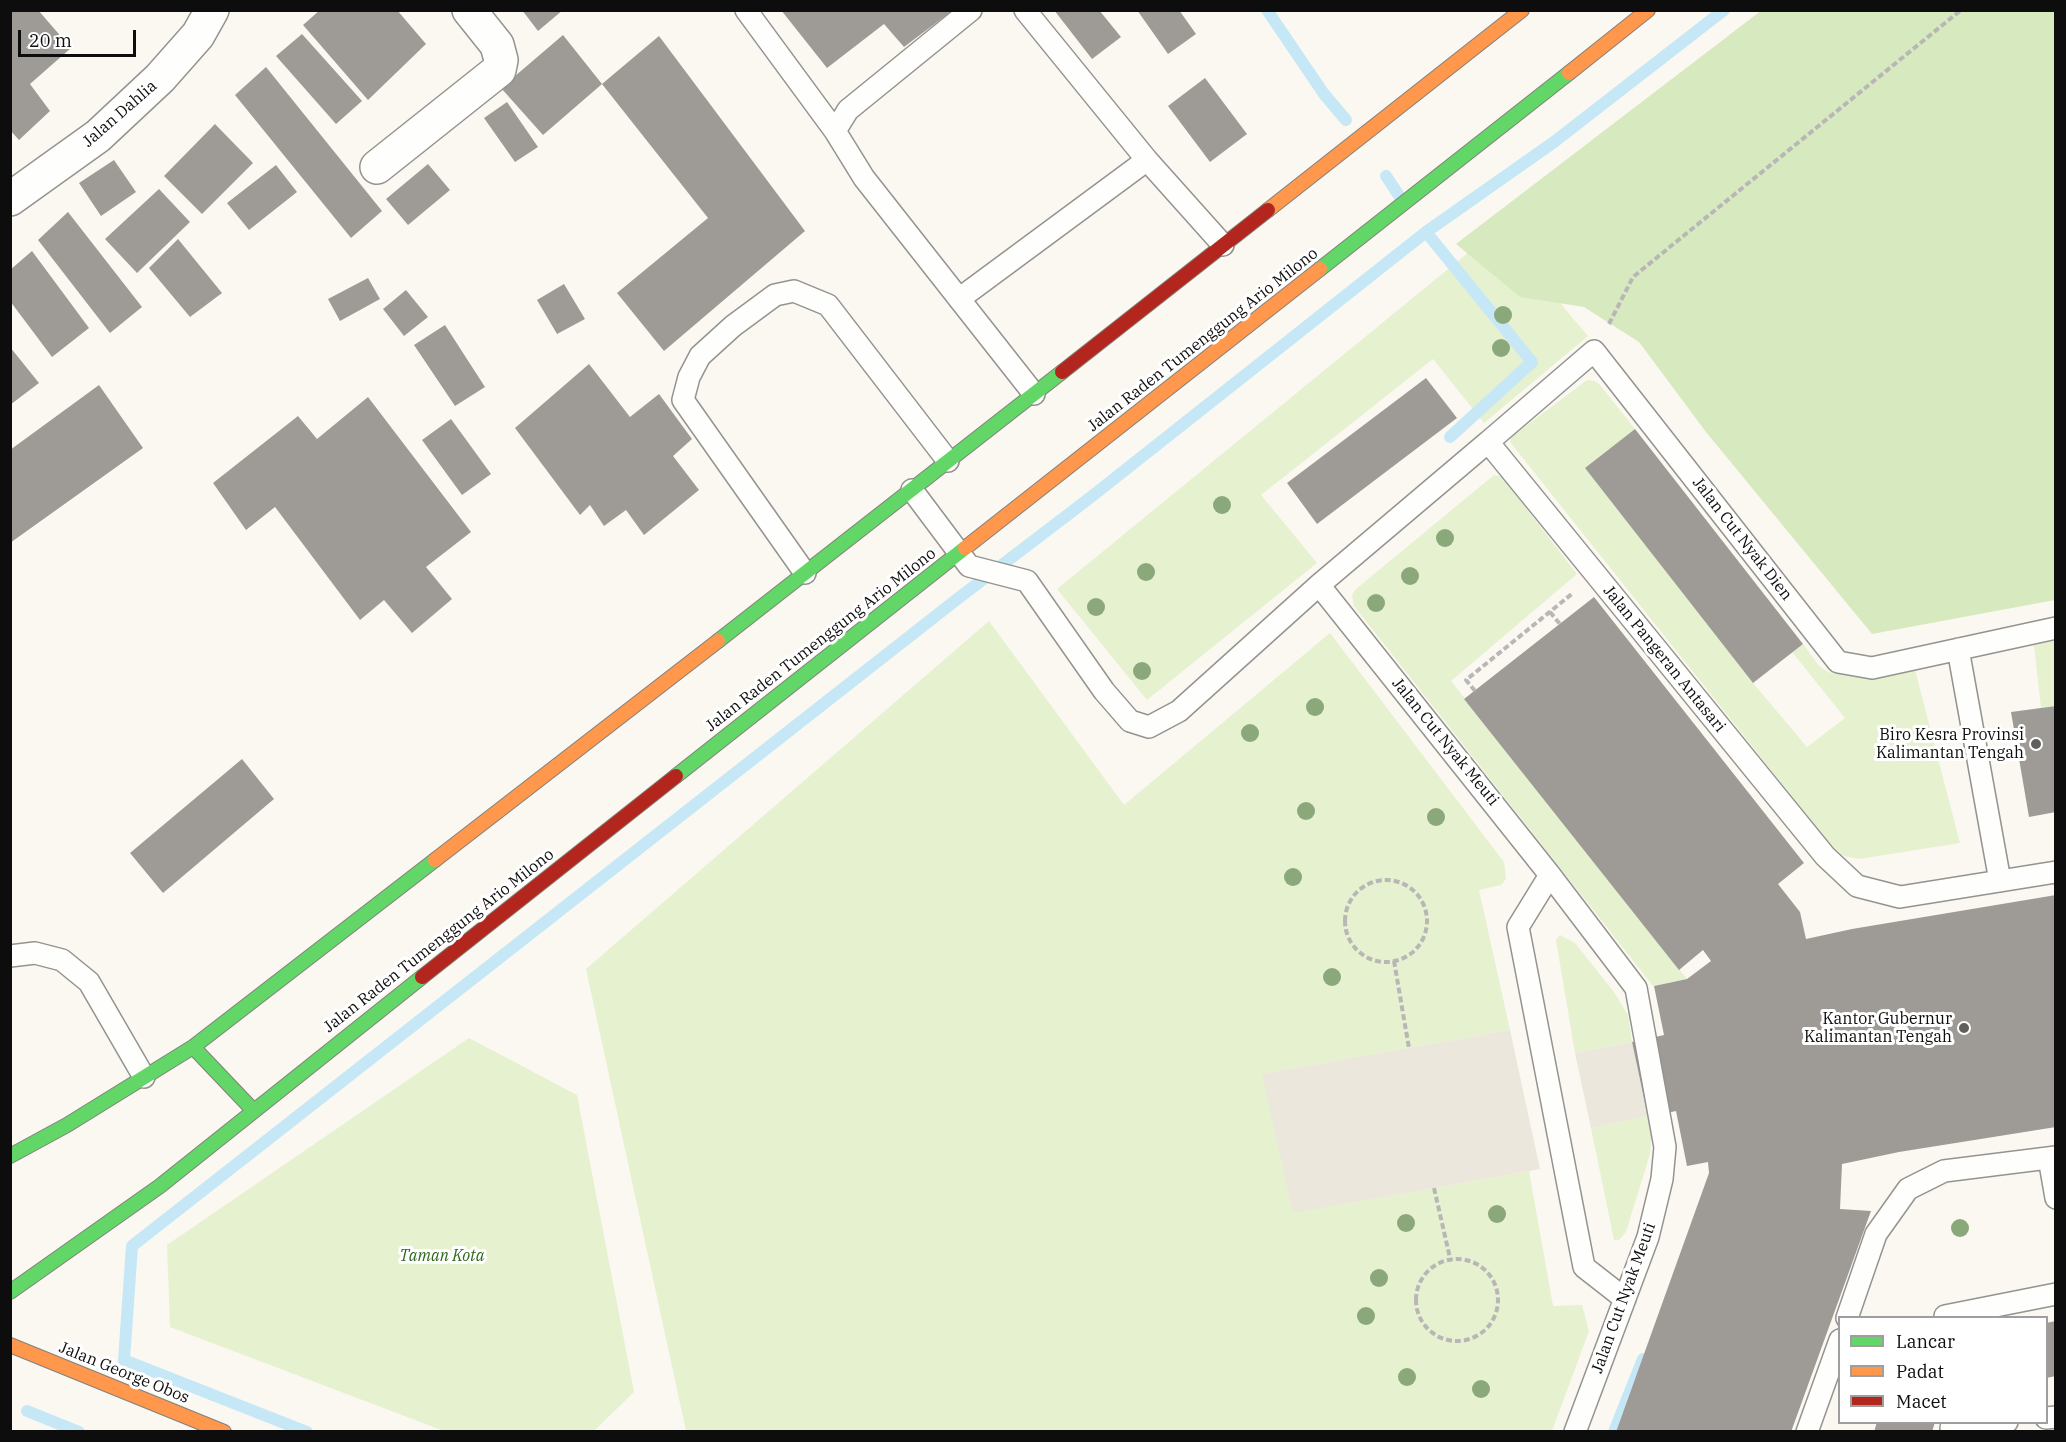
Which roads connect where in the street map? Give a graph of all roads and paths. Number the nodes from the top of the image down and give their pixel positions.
1 (212, 10) edge
2 (469, 10) edge
3 (746, 10) edge
4 (971, 10) edge
5 (1025, 10) edge
6 (1522, 10) edge
7 (1648, 10) edge
8 (1961, 10) edge
9 (835, 131) junction
10 (1147, 160) junction
11 (377, 167) dead end
12 (10, 199) edge
13 (1223, 246) junction
14 (959, 298) junction
15 (1594, 351) junction
16 (1034, 394) junction
17 (1488, 442) junction
18 (948, 461) junction
19 (912, 490) junction
20 (964, 559) junction
21 (805, 573) junction
22 (1596, 575) junction
23 (1319, 585) junction
24 (1550, 612) junction
25 (1560, 624) dead end
26 (2055, 628) edge
27 (1958, 649) junction
28 (1475, 691) dead end
29 (2055, 872) edge
30 (1550, 875) junction
31 (2000, 881) junction
32 (10, 956) edge
33 (1394, 961) junction
34 (194, 1047) junction
35 (1409, 1048) dead end
36 (144, 1077) junction
37 (253, 1110) junction
38 (10, 1156) edge
39 (2052, 1158) edge
40 (1434, 1188) dead end
41 (2055, 1198) edge
42 (1450, 1258) junction
43 (10, 1292) edge
44 (2055, 1294) edge
45 (1625, 1299) junction
46 (1847, 1316) edge
47 (1950, 1316) edge
48 (1838, 1343) edge
49 (10, 1345) edge
50 (1985, 1424) edge
51 (1952, 1427) edge
52 (225, 1431) edge
53 (1575, 1431) edge
54 (1807, 1431) edge

1 - 12 street, Jalan Dahlia
2 - 11 street
3 - 9 lane
4 - 9 lane
5 - 10 lane
6 - 13 main road
7 - 20 main road, Jalan Raden Tumenggung Ario Milono
8 - 15 path
9 - 14 lane
10 - 13 lane
10 - 14 lane
13 - 16 main road
14 - 16 lane
15 - 17 lane
15 - 27 lane, Jalan Cut Nyak Dien
16 - 18 main road
17 - 22 lane, Jalan Pangeran Antasari
17 - 23 lane
18 - 19 main road
18 - 21 lane
19 - 20 lane
19 - 21 main road
20 - 23 lane
20 - 37 main road, Jalan Raden Tumenggung Ario Milono
21 - 34 main road
22 - 24 path
22 - 31 lane, Jalan Pangeran Antasari
23 - 30 lane, Jalan Cut Nyak Meuti
24 - 25 path
24 - 28 path
26 - 27 lane, Jalan Cut Nyak Dien
27 - 31 lane
29 - 31 lane, Jalan Pangeran Antasari
30 - 45 lane
30 - 45 lane, Jalan Cut Nyak Meuti
32 - 36 lane
33 - 33 path
33 - 35 path
34 - 36 main road
34 - 37 main road
36 - 38 main road
37 - 43 main road, Jalan Raden Tumenggung Ario Milono
39 - 41 lane
39 - 46 lane
40 - 42 path
42 - 42 path
44 - 47 lane
45 - 53 lane, Jalan Cut Nyak Meuti
48 - 54 lane
49 - 52 main road, Jalan George Obos
50 - 51 lane

